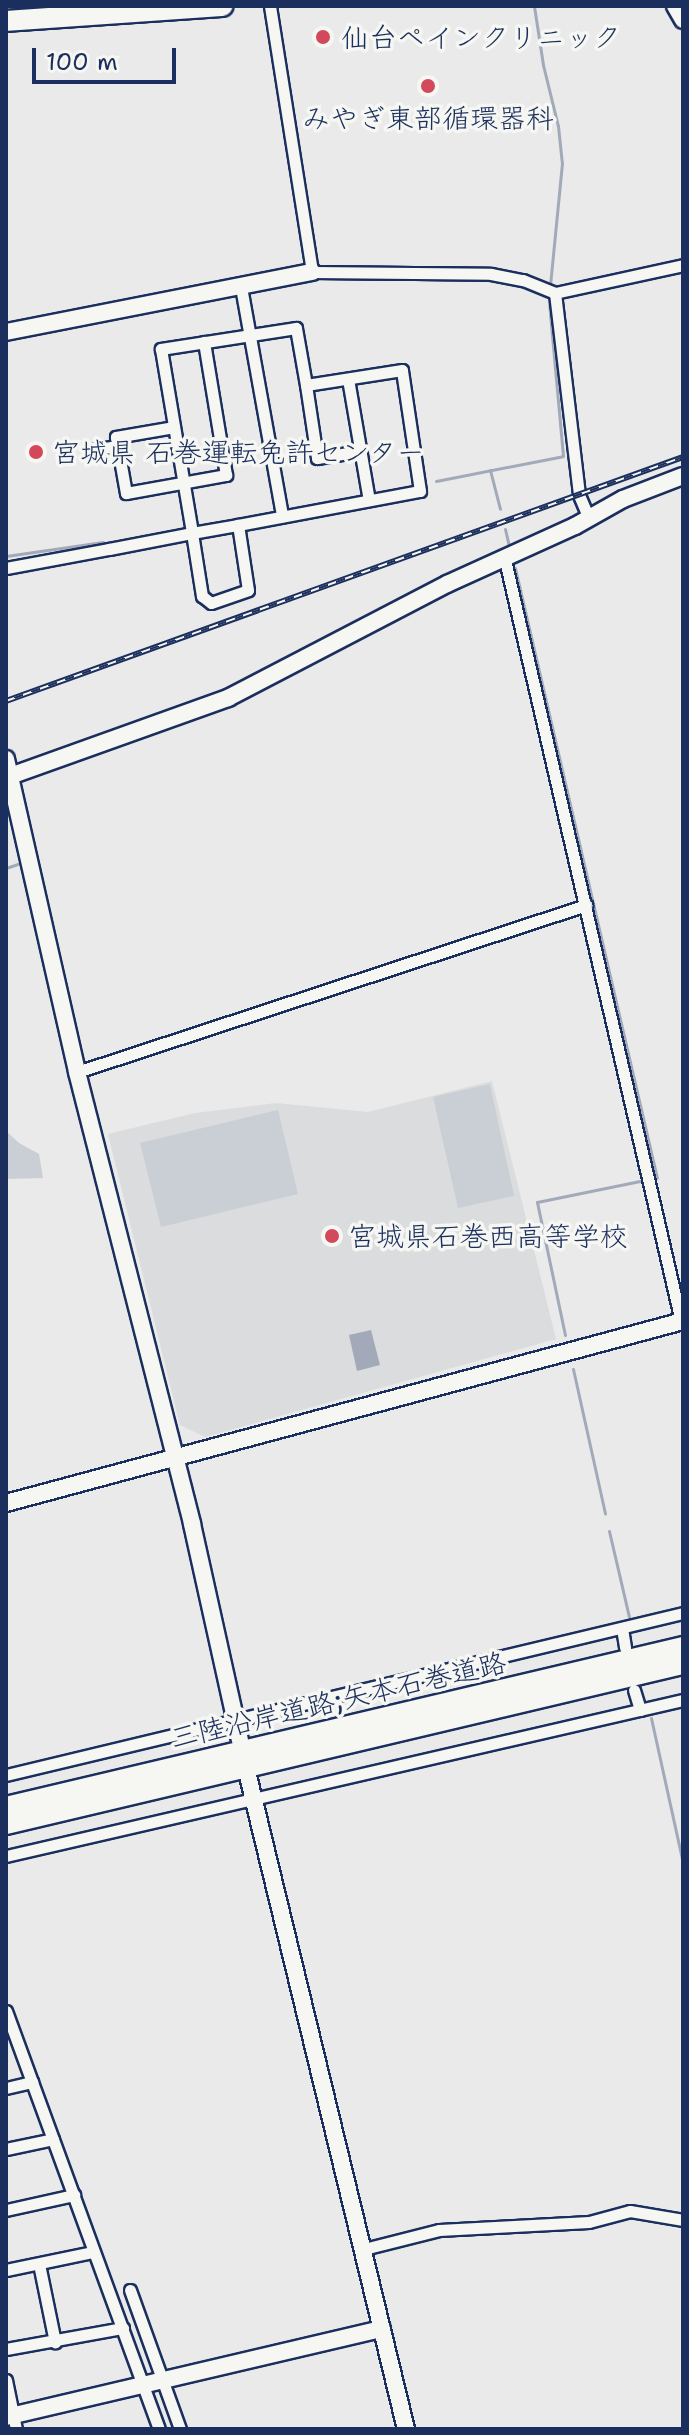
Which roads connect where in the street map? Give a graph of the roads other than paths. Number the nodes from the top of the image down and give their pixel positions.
1 (222, 6) edge
2 (270, 6) edge
3 (675, 6) edge
4 (144, 9) edge
5 (683, 20) edge
6 (6, 21) edge
7 (683, 265) edge
8 (312, 272) junction
9 (241, 287) junction
10 (555, 293) junction
11 (6, 332) edge
12 (249, 335) junction
13 (204, 342) junction
14 (348, 379) junction
15 (306, 385) junction
16 (174, 427) junction
17 (118, 446) junction
18 (92, 450) dead end
19 (360, 451) junction
20 (683, 476) edge
21 (183, 482) junction
22 (369, 500) junction
23 (282, 516) junction
24 (589, 518) junction
25 (238, 525) junction
26 (192, 533) junction
27 (505, 560) junction
28 (6, 568) edge
29 (8, 767) edge
30 (586, 905) junction
31 (77, 1072) junction
32 (682, 1321) edge
33 (176, 1458) junction
34 (6, 1503) edge
35 (683, 1613) edge
36 (622, 1628) junction
37 (683, 1647) edge
38 (625, 1648) dead end
39 (683, 1664) edge
40 (634, 1690) dead end
41 (683, 1700) edge
42 (640, 1710) junction
43 (236, 1722) junction
44 (240, 1741) dead end
45 (6, 1775) edge
46 (248, 1776) dead end
47 (253, 1797) junction
48 (6, 1807) edge
49 (6, 1824) edge
50 (6, 1856) edge
51 (6, 2011) edge
52 (9, 2029) edge
53 (32, 2082) junction
54 (6, 2088) edge
55 (53, 2139) junction
56 (6, 2149) edge
57 (74, 2195) junction
58 (6, 2210) edge
59 (683, 2220) edge
60 (364, 2249) junction
61 (93, 2252) junction
62 (39, 2264) junction
63 (6, 2270) edge
64 (130, 2290) dead end
65 (123, 2328) junction
66 (382, 2329) junction
67 (55, 2342) junction
68 (6, 2349) edge
69 (6, 2380) edge
70 (163, 2382) junction
71 (144, 2387) junction
72 (12, 2421) edge
73 (159, 2429) edge
74 (180, 2429) edge
75 (406, 2429) edge

1 - 4 highway
2 - 8 street
3 - 5 street
4 - 6 highway
7 - 10 street
8 - 9 street
8 - 10 street
9 - 11 street
9 - 12 street
10 - 24 street
12 - 13 street
12 - 15 street
12 - 23 street
13 - 16 street
13 - 21 street
14 - 15 street
14 - 19 street
14 - 22 street
15 - 19 street
16 - 17 street
16 - 21 street
17 - 18 street
17 - 21 street
19 - 22 street
20 - 24 street
21 - 26 street
22 - 23 street
23 - 25 street
24 - 27 street
25 - 26 street
25 - 26 street
26 - 28 street
27 - 29 street
27 - 30 street
29 - 31 street
30 - 31 street
30 - 32 street
31 - 33 street
32 - 33 street
33 - 34 street
33 - 43 street
35 - 36 street
36 - 38 street
36 - 43 street
37 - 48 highway, 三陸沿岸道路;矢本石巻道路
39 - 49 highway, 三陸沿岸道路;矢本石巻道路
40 - 42 street
41 - 42 street
42 - 47 street
43 - 44 street
43 - 45 street
46 - 47 street
47 - 50 street
47 - 60 street
51 - 52 street
52 - 53 street
53 - 54 street
53 - 55 street
55 - 56 street
55 - 57 street
57 - 58 street
57 - 61 street
59 - 60 street
60 - 66 street
61 - 62 street
61 - 65 street
62 - 63 street
62 - 67 street
64 - 70 street
65 - 67 street
65 - 71 street
66 - 70 street
66 - 75 street
67 - 68 street
69 - 72 street
70 - 71 street
70 - 74 street
71 - 72 street
71 - 73 street

